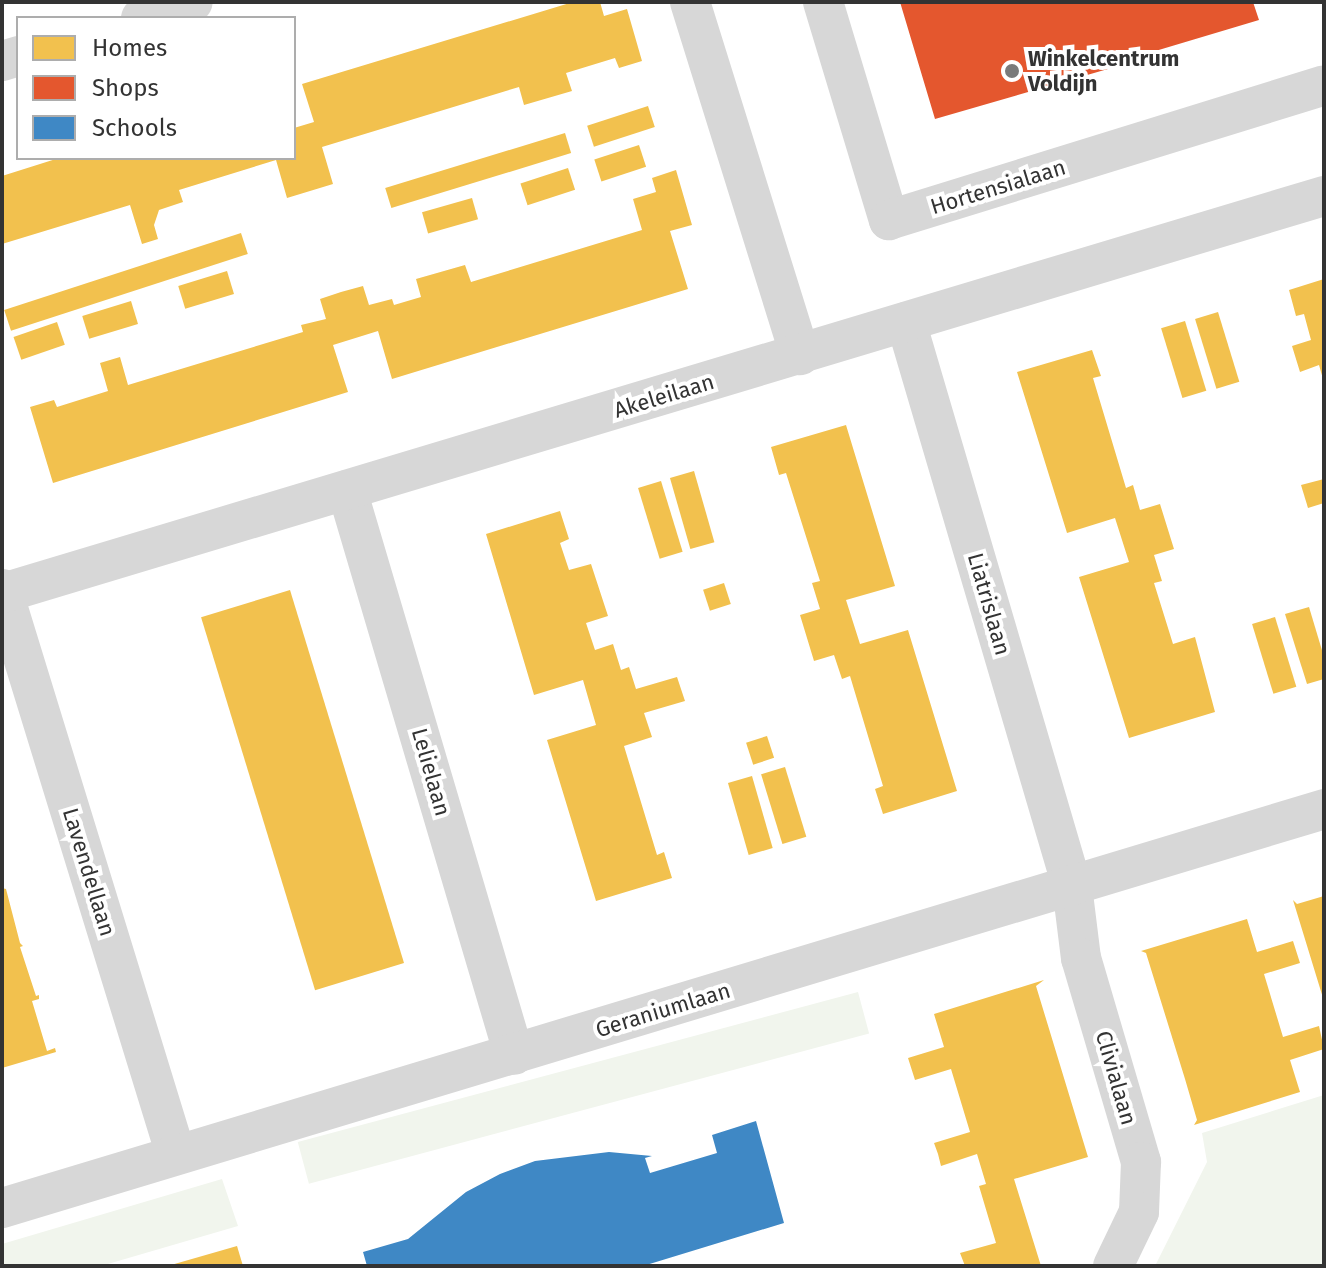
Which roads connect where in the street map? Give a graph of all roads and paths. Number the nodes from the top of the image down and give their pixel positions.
1 (193, 2) edge
2 (690, 2) edge
3 (823, 2) edge
4 (148, 16) edge
5 (1324, 85) edge
6 (1324, 196) edge
7 (906, 322) junction
8 (800, 355) junction
9 (347, 490) junction
10 (3, 591) edge
11 (1324, 809) edge
12 (1072, 886) junction
13 (514, 1055) junction
14 (176, 1155) junction
15 (2, 1208) edge
16 (1113, 1266) edge

1 - 4 street
2 - 8 street
3 - 5 street, Hortensialaan
6 - 7 street, Akeleilaan
7 - 8 street, Akeleilaan
7 - 12 street, Liatrislaan
8 - 9 street, Akeleilaan
9 - 10 street, Akeleilaan
9 - 13 street, Lelielaan
10 - 14 street, Lavendellaan
11 - 12 street, Geraniumlaan
12 - 13 street, Geraniumlaan
12 - 16 street, Clivialaan
13 - 14 street, Geraniumlaan
14 - 15 street, Geraniumlaan

